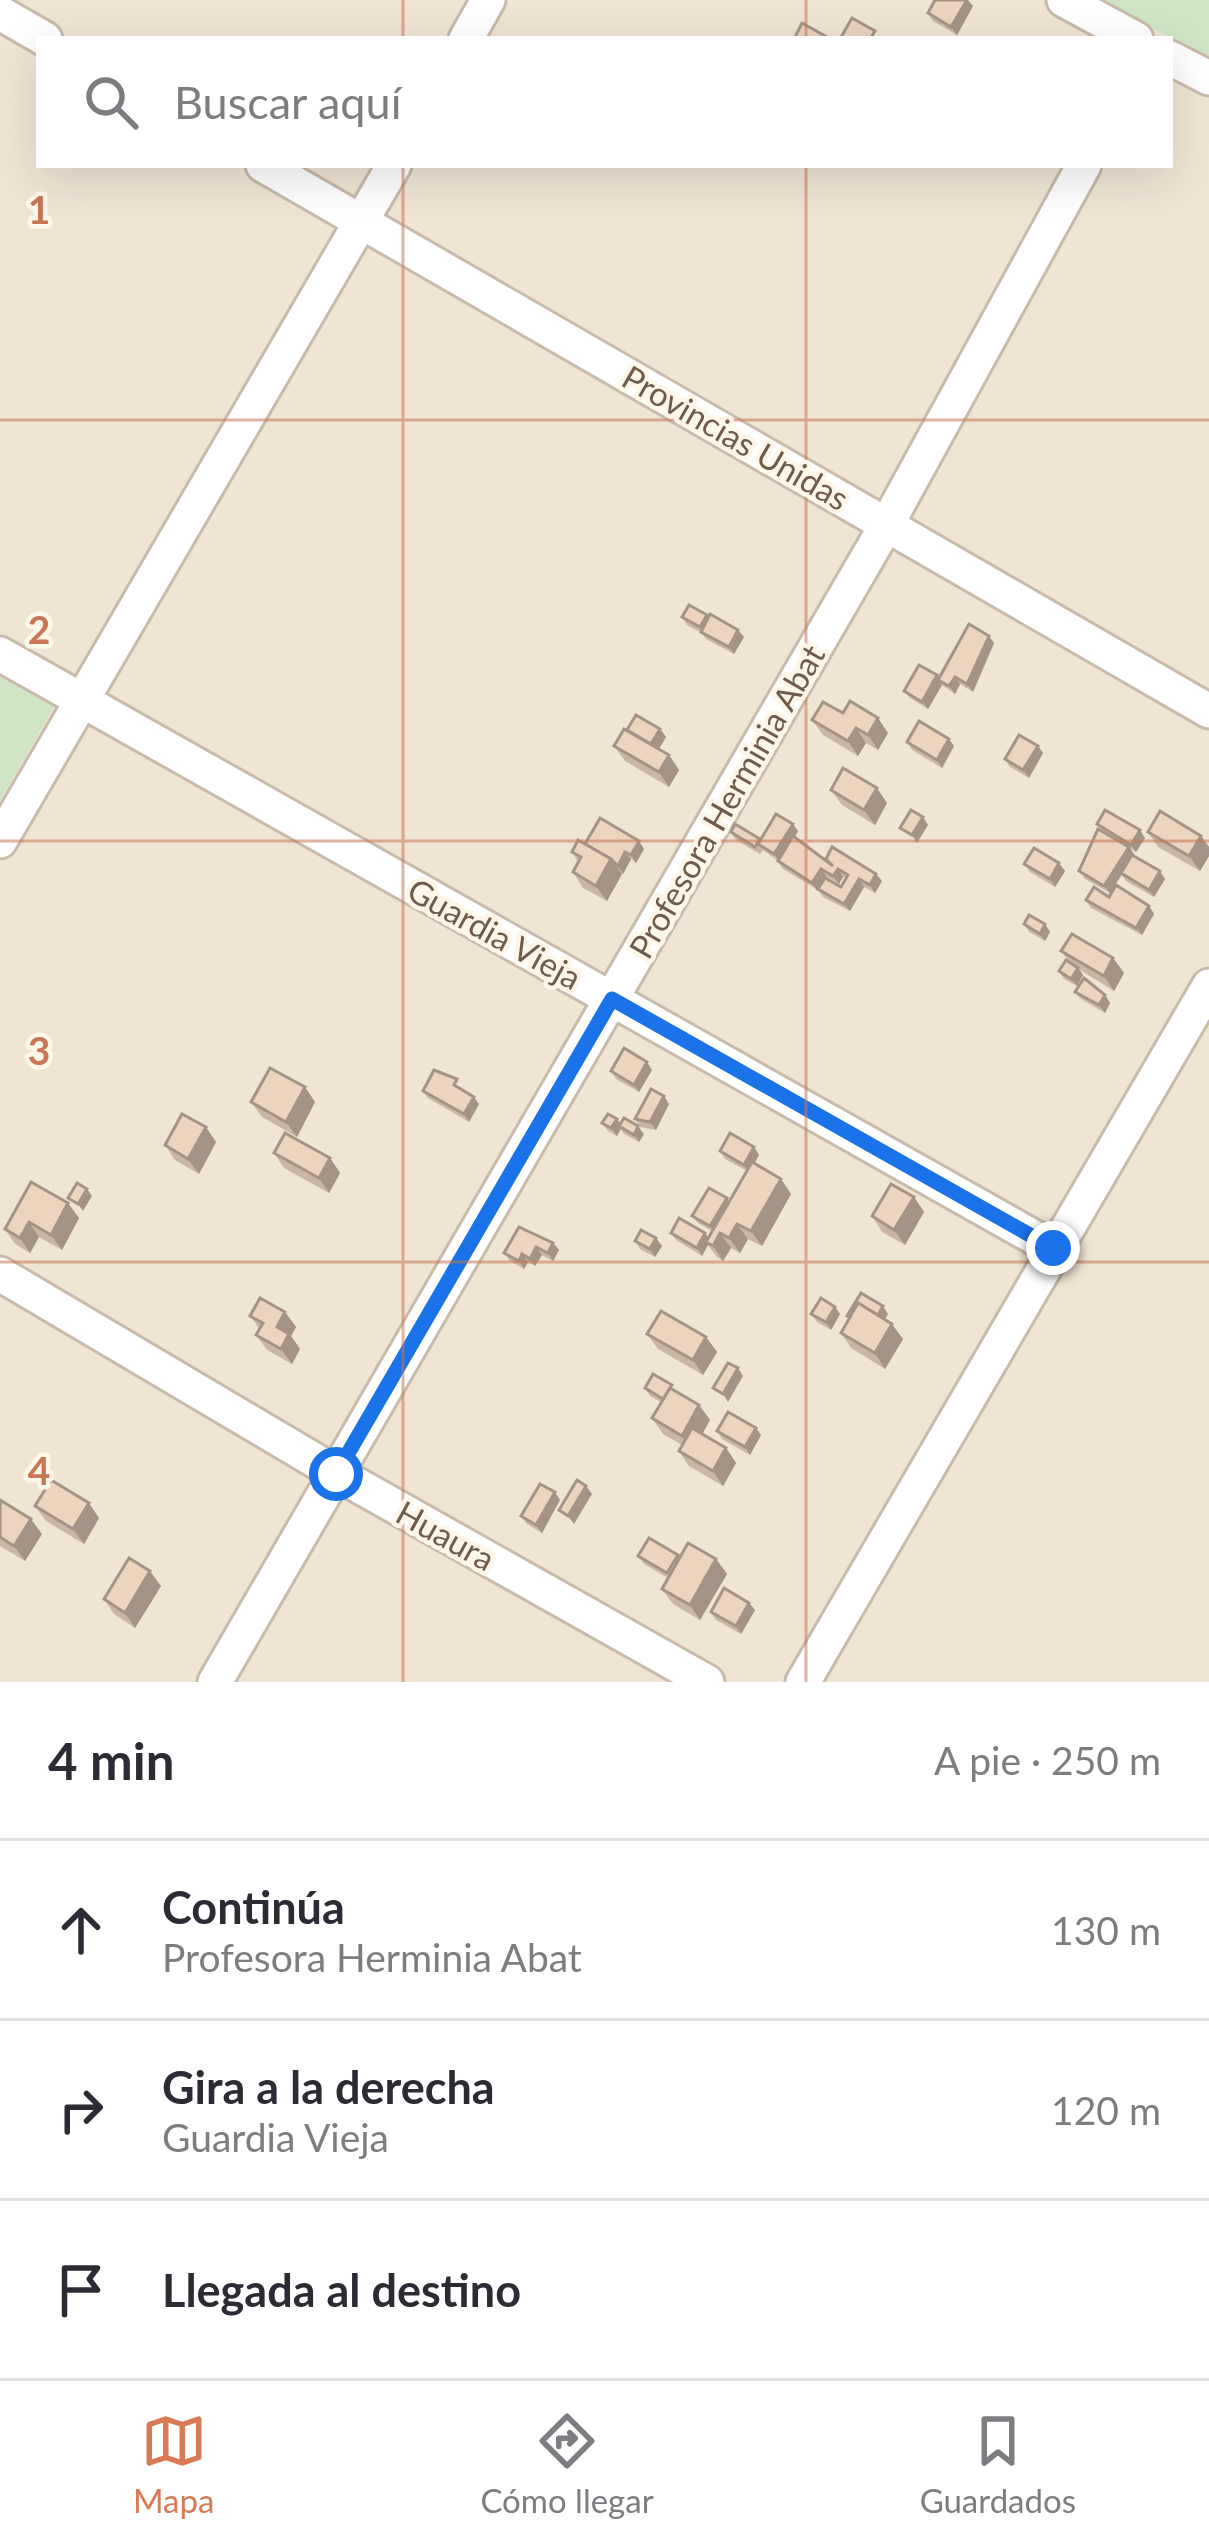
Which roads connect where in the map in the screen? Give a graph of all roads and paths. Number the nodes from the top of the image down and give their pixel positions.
1 (488, 0) edge
2 (1064, 0) edge
3 (0, 13) edge
4 (40, 36) edge
5 (468, 36) edge
6 (1130, 36) edge
7 (1173, 60) edge
8 (1209, 78) edge
9 (267, 168) edge
10 (392, 168) edge
11 (1082, 168) edge
12 (362, 222) junction
13 (887, 524) junction
14 (0, 653) edge
15 (83, 700) junction
16 (1209, 711) edge
17 (0, 841) edge
18 (1209, 986) edge
19 (612, 999) junction
20 (1053, 1248) junction
21 (0, 1274) edge
22 (336, 1474) junction
23 (215, 1682) edge
24 (707, 1682) edge
25 (803, 1682) edge

1 - 5 street
2 - 6 street
3 - 4 street
7 - 8 street
9 - 12 street, Provincias Unidas
10 - 12 street
11 - 13 street, Profesora Herminia Abat
12 - 13 street, Provincias Unidas
12 - 15 street
13 - 16 street, Provincias Unidas
13 - 19 street, Profesora Herminia Abat
14 - 15 street, Guardia Vieja
15 - 17 street
15 - 19 street, Guardia Vieja
18 - 20 street
19 - 20 street, Guardia Vieja
19 - 22 street, Profesora Herminia Abat
20 - 25 street
21 - 22 street, Huaura
22 - 23 street, Profesora Herminia Abat
22 - 24 street, Huaura

